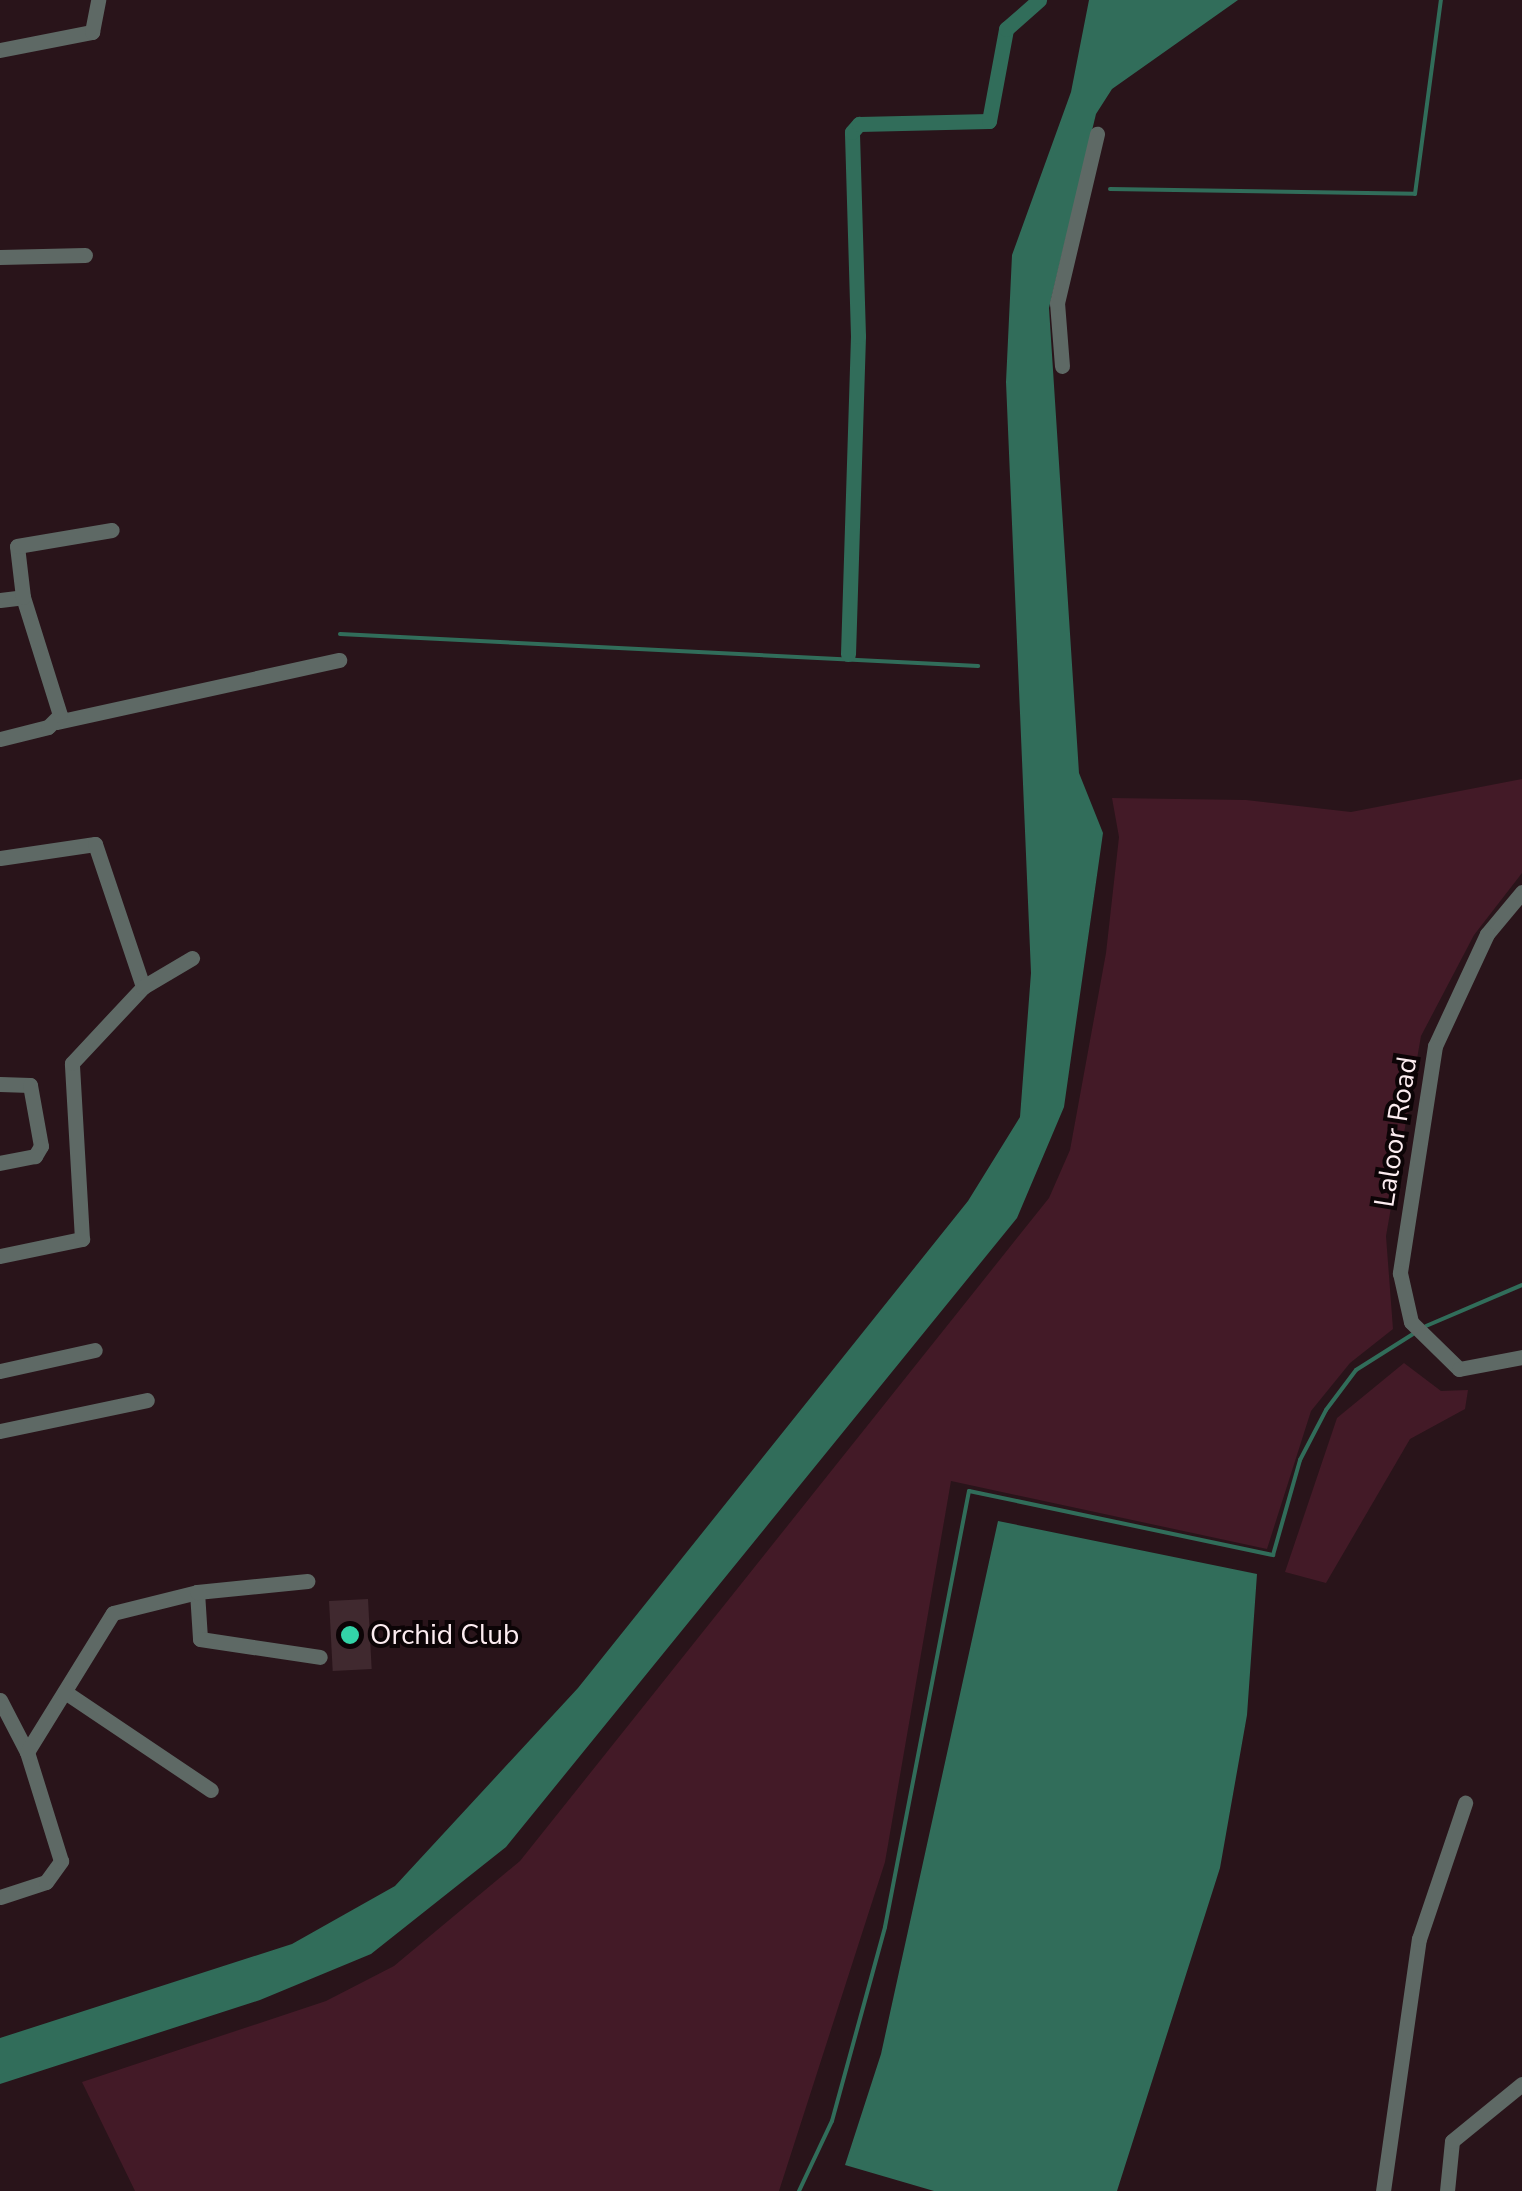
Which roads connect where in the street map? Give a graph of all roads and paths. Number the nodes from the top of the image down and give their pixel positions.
1 (98, 0) edge
2 (0, 50) edge
3 (1097, 134) dead end
4 (85, 255) dead end
5 (0, 257) edge
6 (1062, 366) dead end
7 (112, 530) dead end
8 (24, 597) junction
9 (0, 600) edge
10 (338, 660) dead end
11 (57, 722) junction
12 (0, 738) edge
13 (0, 858) edge
14 (1522, 892) edge
15 (192, 958) dead end
16 (143, 987) junction
17 (0, 1084) edge
18 (0, 1163) edge
19 (0, 1256) edge
20 (95, 1350) dead end
21 (1522, 1356) edge
22 (0, 1371) edge
23 (146, 1400) dead end
24 (0, 1431) edge
25 (306, 1582) dead end
26 (196, 1592) junction
27 (320, 1658) dead end
28 (68, 1694) junction
29 (0, 1700) edge
30 (27, 1752) junction
31 (211, 1790) dead end
32 (1465, 1802) dead end
33 (0, 1897) edge
34 (1522, 2084) edge
35 (1383, 2191) edge
36 (1447, 2191) edge

1 - 2 street
3 - 6 street
4 - 5 street
7 - 8 street
8 - 9 street
8 - 11 street
10 - 11 street
11 - 12 street
13 - 16 street
14 - 21 street, Laloor Road
15 - 16 street
16 - 19 street
17 - 18 street
20 - 22 street
23 - 24 street
25 - 26 street
26 - 27 street
26 - 28 street
28 - 30 street
28 - 31 street
29 - 30 street
30 - 33 street
32 - 35 street
34 - 36 street

